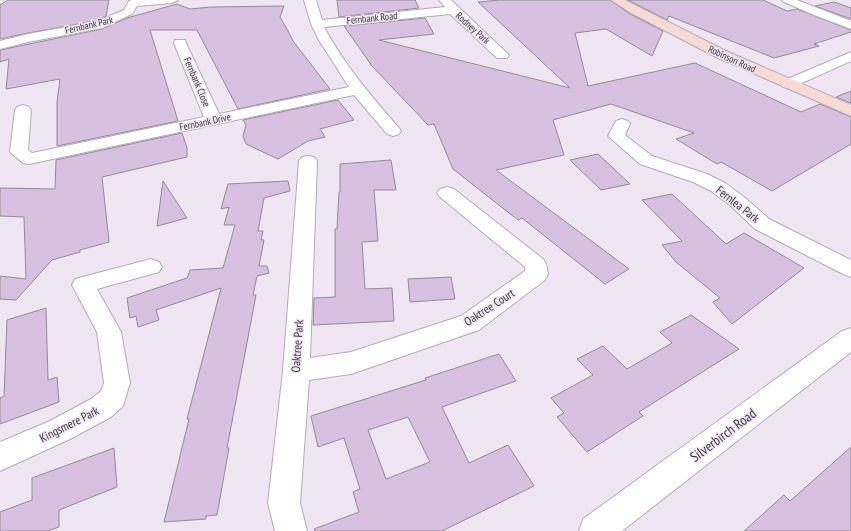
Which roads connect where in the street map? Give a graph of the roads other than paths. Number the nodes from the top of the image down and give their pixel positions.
1 (172, 0) edge
2 (310, 0) edge
3 (617, 0) edge
4 (788, 0) edge
5 (134, 1) edge
6 (449, 5) edge
7 (317, 24) junction
8 (851, 25) edge
9 (180, 43) dead end
10 (0, 45) edge
11 (502, 55) dead end
12 (851, 56) edge
13 (788, 84) junction
14 (358, 90) junction
15 (23, 110) dead end
16 (851, 112) edge
17 (213, 120) junction
18 (622, 124) dead end
19 (393, 131) dead end
20 (308, 161) dead end
21 (447, 193) dead end
22 (151, 267) dead end
23 (851, 269) edge
24 (851, 338) edge
25 (296, 371) junction
26 (0, 457) edge
27 (291, 531) edge
28 (595, 531) edge

1 - 5 street, Fernbank Park
2 - 7 street
3 - 13 street, Robinson Road
4 - 8 street
5 - 10 street, Fernbank Park
6 - 7 street, Fernbank Road
6 - 11 street, Rodney Park
7 - 14 street
9 - 17 street, Fernbank Close
12 - 13 street
13 - 16 street, Robinson Road
14 - 17 street, Fernbank Drive
14 - 19 street
15 - 17 street, Fernbank Drive
18 - 23 street, Fernlea Park
20 - 25 street, Oaktree Park
21 - 25 street, Oaktree Court
22 - 26 street, Kingsmere Park
24 - 28 street, Silverbirch Road
25 - 27 street, Oaktree Park

